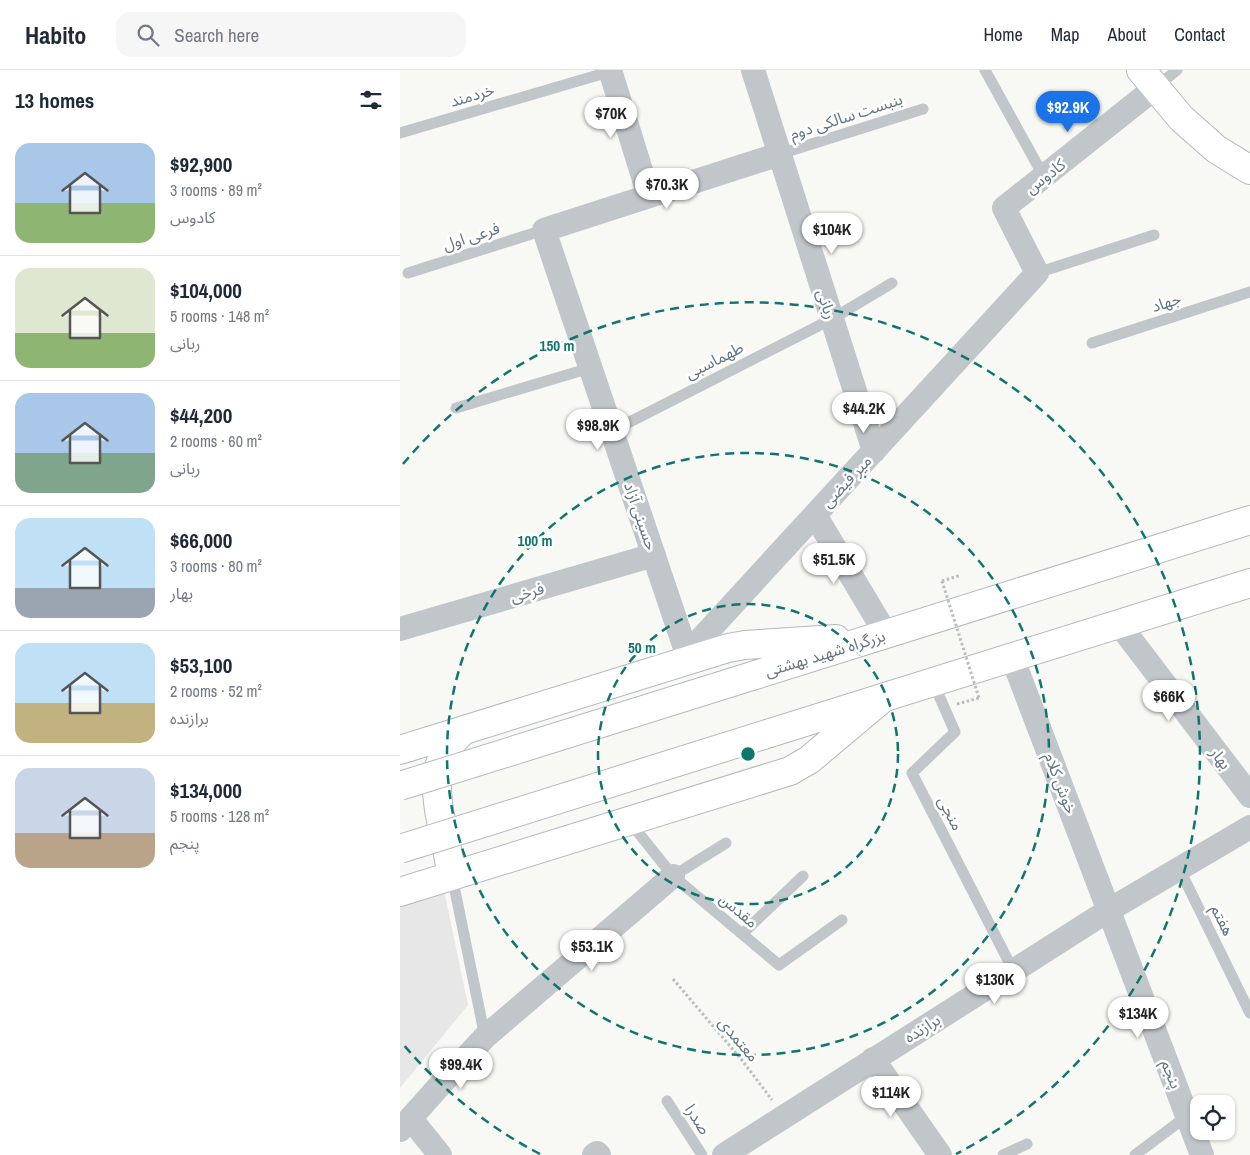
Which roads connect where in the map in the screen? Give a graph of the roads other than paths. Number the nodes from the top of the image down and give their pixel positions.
1 (611, 70) edge
2 (753, 70) edge
3 (985, 70) edge
4 (1177, 70) edge
5 (1148, 79) edge
6 (923, 109) dead end
7 (400, 133) edge
8 (780, 154) junction
9 (1250, 170) edge
10 (1044, 177) junction
11 (649, 196) junction
12 (544, 230) junction
13 (1154, 235) dead end
14 (408, 273) dead end
15 (1037, 273) junction
16 (892, 283) dead end
17 (1250, 292) edge
18 (832, 319) junction
19 (1092, 343) dead end
20 (590, 368) junction
21 (456, 408) dead end
22 (612, 431) junction
23 (874, 451) junction
24 (815, 515) junction
25 (1250, 520) edge
26 (654, 555) junction
27 (1250, 565) edge
28 (1250, 583) edge
29 (1210, 595) junction
30 (1119, 624) junction
31 (400, 629) edge
32 (883, 635) junction
33 (688, 657) junction
34 (1012, 657) junction
35 (933, 682) junction
36 (883, 698) junction
37 (464, 730) junction
38 (400, 750) edge
39 (400, 786) edge
40 (1250, 796) edge
41 (629, 821) junction
42 (1250, 827) edge
43 (726, 843) dead end
44 (400, 849) edge
45 (1179, 868) junction
46 (452, 876) junction
47 (673, 876) junction
48 (803, 876) dead end
49 (400, 892) edge
50 (1109, 910) junction
51 (842, 920) dead end
52 (742, 934) junction
53 (1013, 970) junction
54 (1250, 1013) edge
55 (485, 1037) junction
56 (873, 1059) junction
57 (667, 1101) dead end
58 (1187, 1116) junction
59 (405, 1125) edge
60 (1028, 1144) dead end
61 (755, 1147) edge
62 (440, 1155) edge
63 (594, 1155) edge
64 (599, 1155) edge
65 (702, 1155) edge
66 (724, 1155) edge
67 (940, 1155) edge
68 (1003, 1155) edge
69 (1134, 1155) edge
70 (1202, 1155) edge

1 - 7 lane, خردمند
1 - 11 street
2 - 8 street, ربانی
3 - 10 lane
4 - 5 lane
5 - 9 main road
5 - 10 street, کادوس
6 - 8 lane, بنبست سالکی دوم
8 - 11 street
8 - 18 street, ربانی
10 - 15 street, کادوس
11 - 12 street
12 - 14 lane, فرعی اول
12 - 20 street, حسینی آزاد
13 - 15 lane
15 - 23 street, میر فیضی
16 - 18 lane, طهماسبی
17 - 19 lane, جهاد
18 - 22 lane, طهماسبی
18 - 23 street, ربانی
20 - 21 lane
20 - 22 street, حسینی آزاد
22 - 26 street, حسینی آزاد
23 - 24 street, میر فیضی
24 - 32 street
24 - 33 street, میر فیضی
25 - 32 main road, بزرگراه شهید بهشتی
26 - 31 street, فرخی
26 - 33 street, حسینی آزاد
27 - 29 main road
28 - 29 main road
29 - 30 main road
30 - 34 main road
30 - 40 street, بهار
32 - 33 main road
32 - 39 main road, بزرگراه شهید بهشتی, bridge
33 - 37 main road
34 - 35 main road
34 - 50 street, خوش کلام
35 - 36 main road
35 - 53 lane, منجی
36 - 41 main road
36 - 44 main road, bridge
37 - 38 main road
37 - 46 main road
41 - 46 main road
41 - 47 lane, مقدس
42 - 45 street, برازنده
43 - 47 lane
45 - 50 street, برازنده
45 - 54 lane, هفتم
46 - 49 main road
46 - 55 lane
47 - 52 lane, مقدس
47 - 55 street
48 - 52 lane
50 - 53 street, برازنده
50 - 58 street, پنجم
51 - 52 lane, مقدس
53 - 56 street, برازنده
55 - 59 street
56 - 61 street, برازنده
56 - 67 street
57 - 65 lane, صدرا
58 - 69 lane
58 - 70 street, پنجم
59 - 62 street
60 - 68 lane
61 - 66 street, برازنده
63 - 64 street

